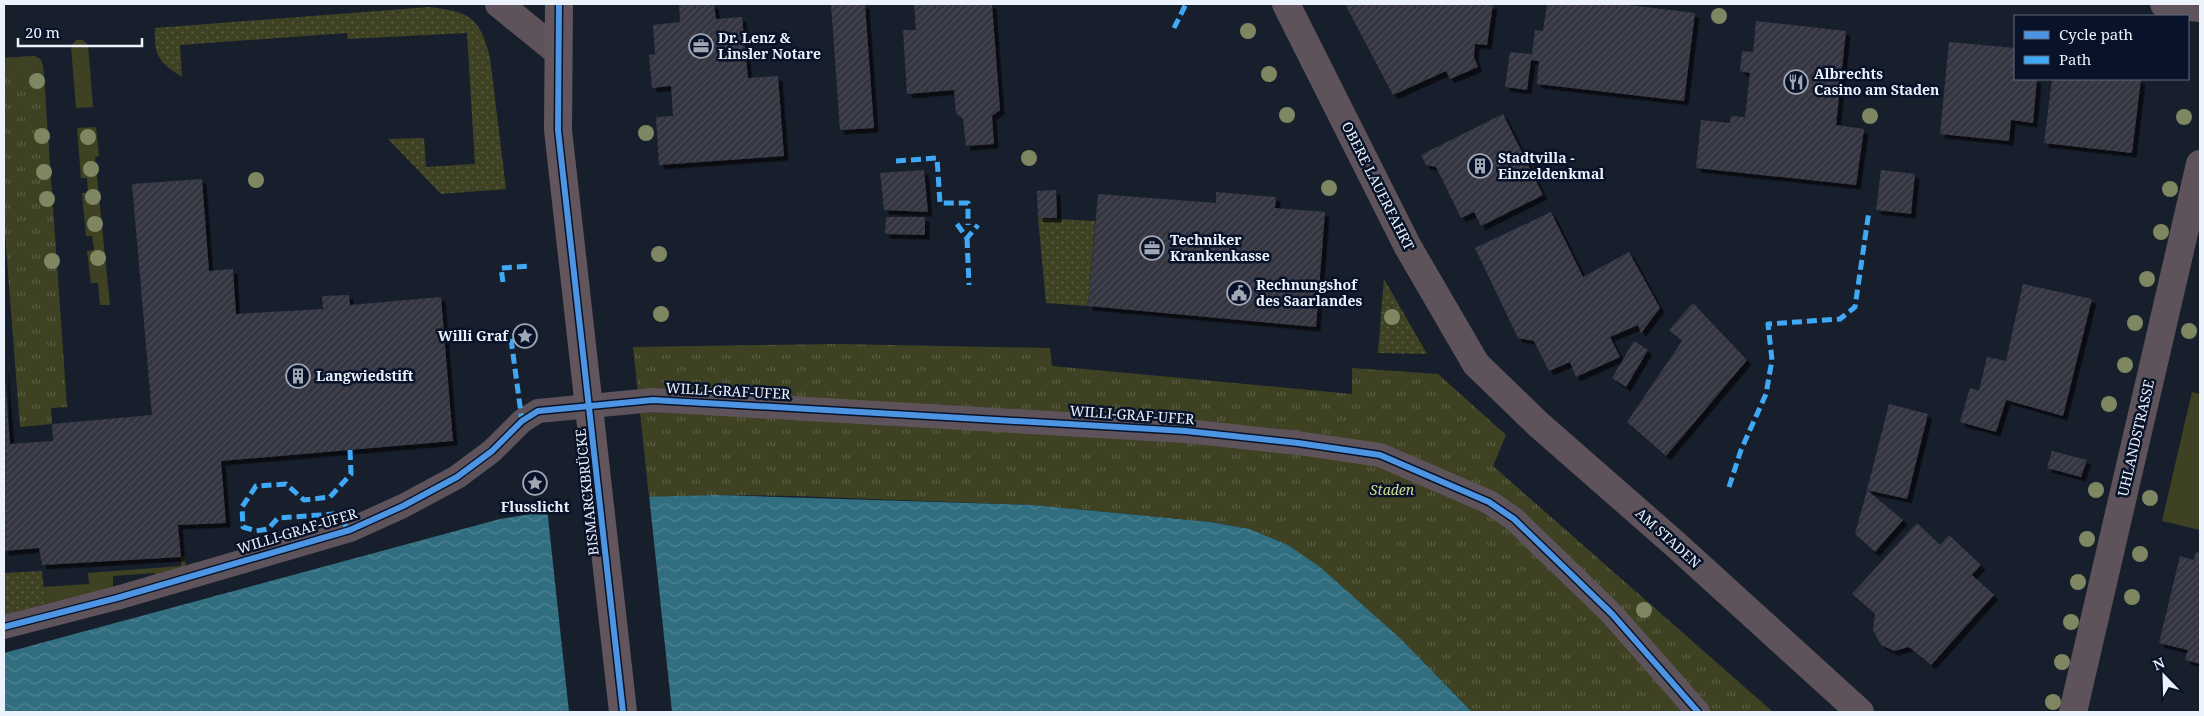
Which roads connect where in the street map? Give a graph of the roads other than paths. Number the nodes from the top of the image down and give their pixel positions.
1 (499, 4) edge
2 (559, 4) edge
3 (1286, 4) edge
4 (2164, 4) edge
5 (2200, 8) edge
6 (558, 52) junction
7 (2200, 164) edge
8 (1476, 364) joint
9 (4, 627) edge
10 (624, 712) edge
11 (1698, 712) edge
12 (1860, 712) edge
13 (2073, 712) edge

1 - 6 street
2 - 6 main road, BISMARCKBRÜCKE
3 - 8 street, OBERE LAUERFAHRT
4 - 5 street
6 - 10 main road, BISMARCKBRÜCKE
7 - 13 street, UHLANDSTRASSE
8 - 12 street, AM STADEN
9 - 11 lane, WILLI-GRAF-UFER

